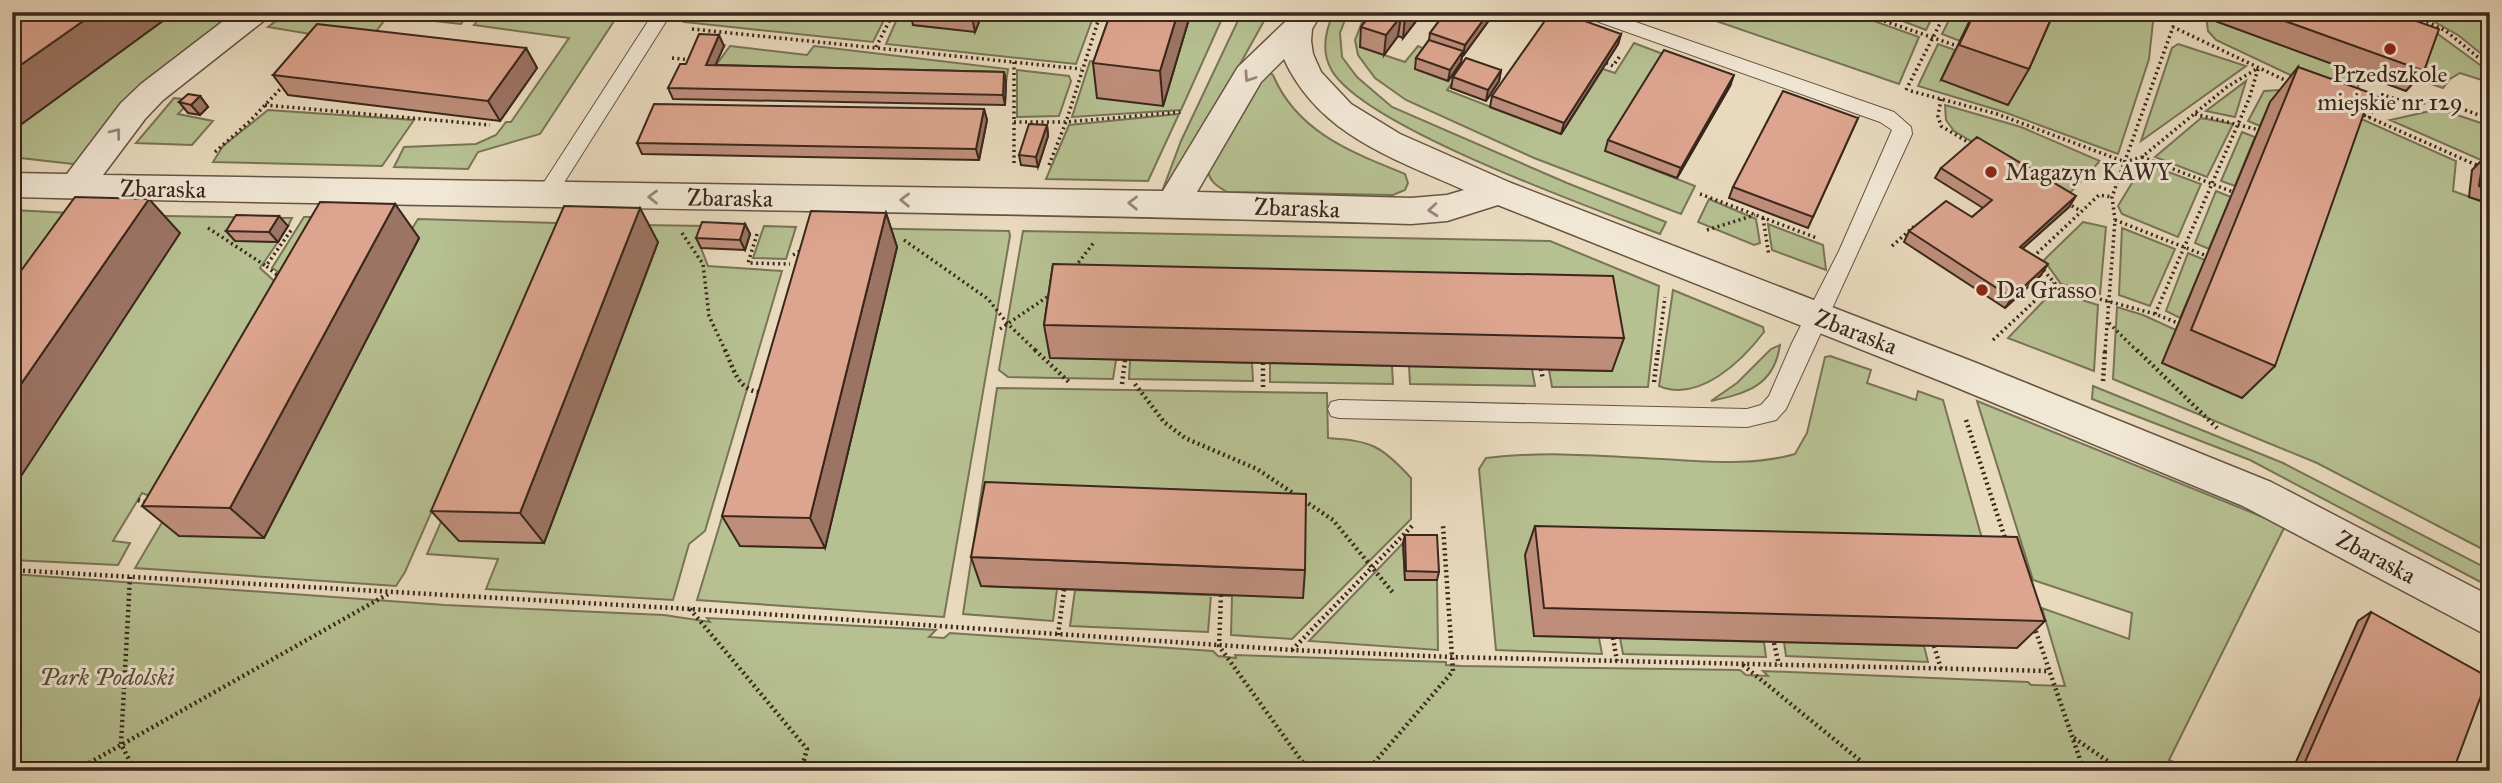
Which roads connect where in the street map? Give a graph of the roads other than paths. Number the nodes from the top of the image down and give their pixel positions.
1 (255, 12) edge
2 (663, 12) edge
3 (1588, 12) edge
4 (1302, 21) edge
5 (12, 185) edge
6 (75, 188) junction
7 (1499, 192) junction
8 (546, 195) junction
9 (1174, 204) junction
10 (1819, 318) junction
11 (1339, 409) dead end
12 (2490, 618) edge

6 -> 1 street
2 - 8 lane
3 - 10 lane
4 - 7 street
4 -> 9 street
5 - 6 street, Zbaraska
6 - 8 street, Zbaraska
7 -> 9 street, Zbaraska
7 - 10 street, Zbaraska
9 -> 8 street, Zbaraska
10 - 11 lane
10 - 12 street, Zbaraska

